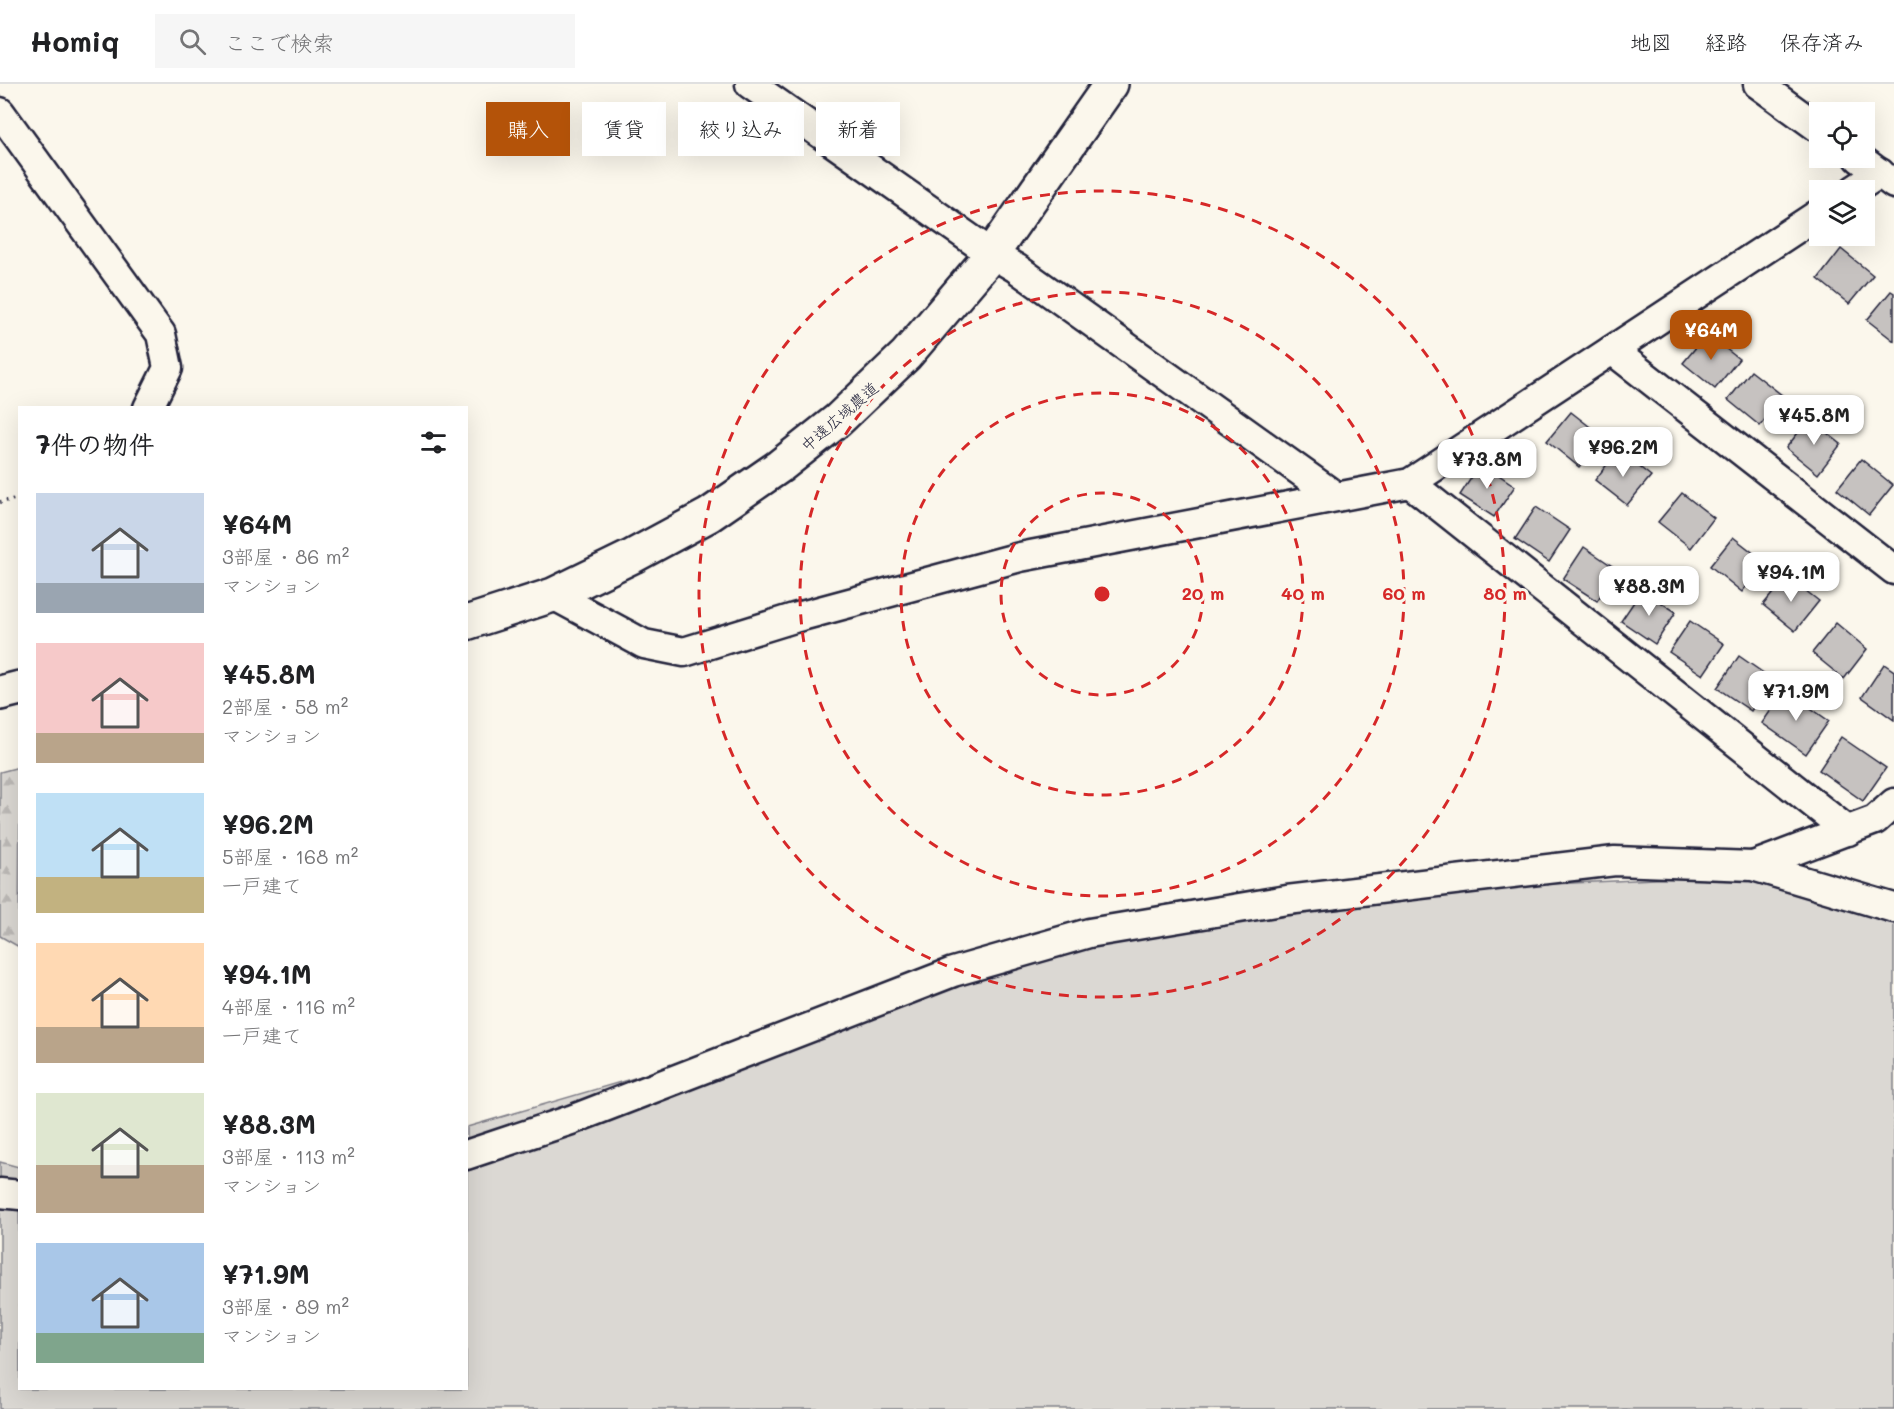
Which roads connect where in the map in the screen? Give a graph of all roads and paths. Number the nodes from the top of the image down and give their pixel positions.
1 (750, 84) edge
2 (1111, 84) edge
3 (1758, 84) edge
4 (0, 112) edge
5 (1809, 121) edge
6 (1809, 220) edge
7 (992, 254) junction
8 (1612, 350) junction
9 (149, 406) edge
10 (1410, 483) junction
11 (1335, 496) junction
12 (18, 498) edge
13 (0, 502) edge
14 (1894, 570) edge
15 (553, 595) junction
16 (468, 622) edge
17 (18, 688) edge
18 (0, 693) edge
19 (1894, 803) edge
20 (1848, 831) junction
21 (1753, 866) junction
22 (1894, 908) edge
23 (468, 1154) edge
24 (0, 1193) edge
25 (18, 1195) edge

1 - 7 street
2 - 7 street, 中遠広域農道
3 - 5 street
4 - 9 street
6 - 8 street
7 - 11 street
7 - 15 street, 中遠広域農道
8 - 10 street
8 - 14 street
10 - 11 street
10 - 20 street
11 - 15 street
12 - 13 path
15 - 16 street, 中遠広域農道
17 - 18 street
19 - 20 street
20 - 21 street
21 - 22 street
21 - 23 street
24 - 25 street

